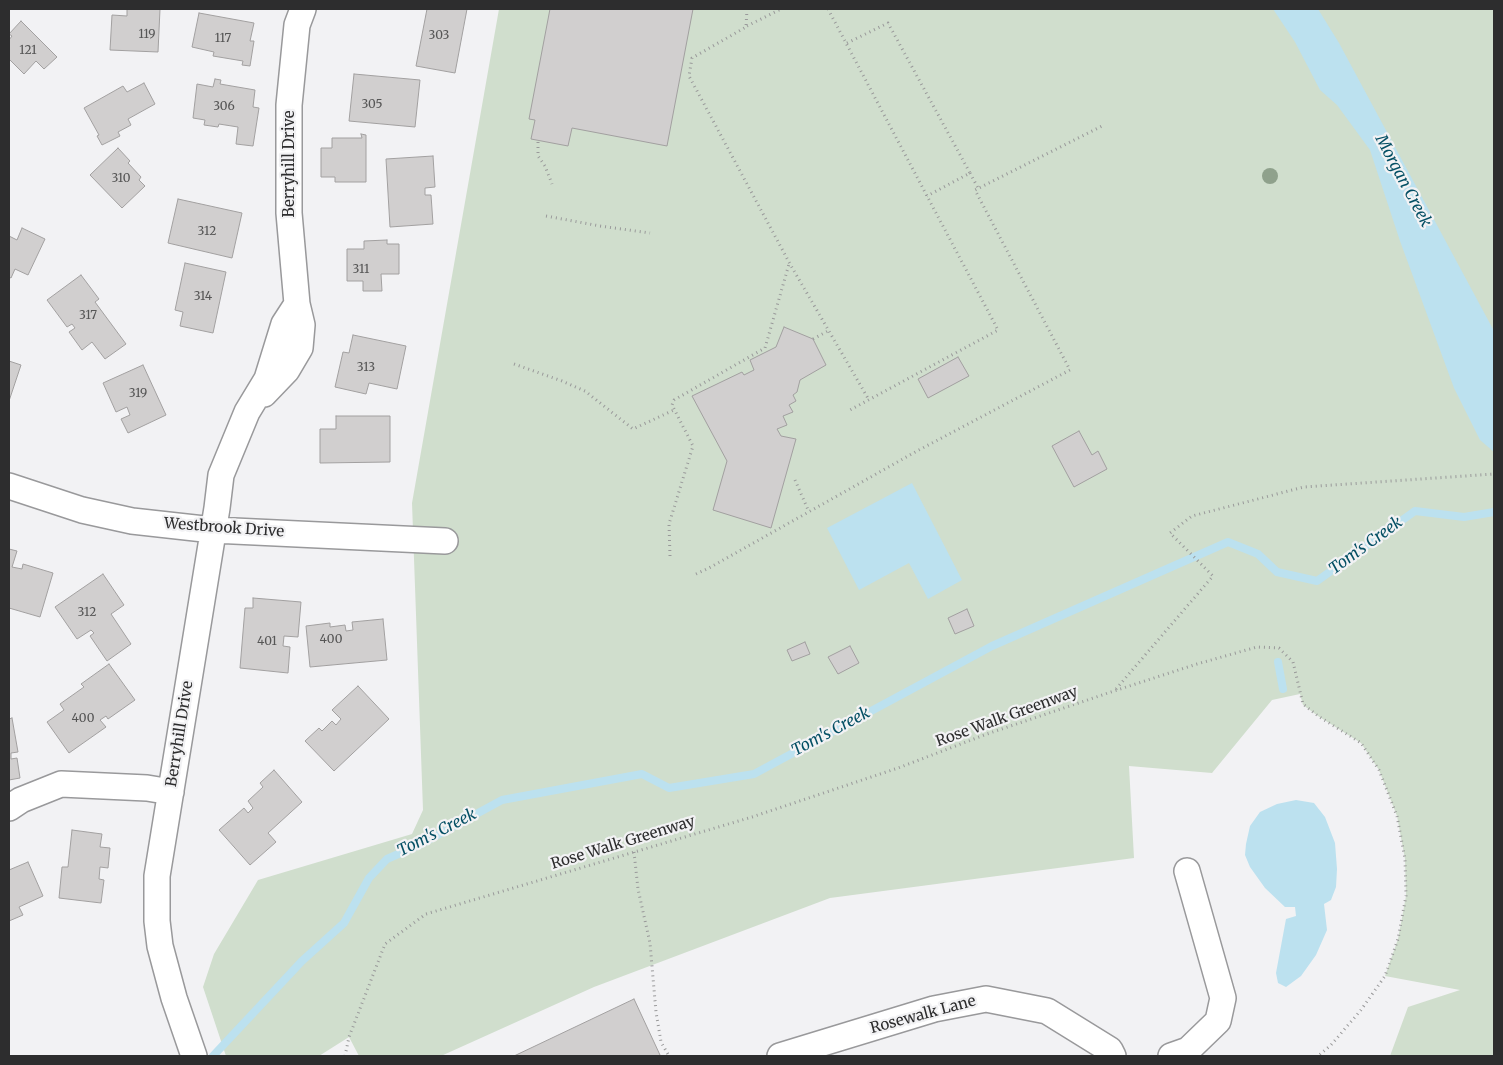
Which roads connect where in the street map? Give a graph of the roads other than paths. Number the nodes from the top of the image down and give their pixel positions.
1 (295, 14) edge
2 (9, 486) edge
3 (213, 530) junction
4 (445, 541) dead end
5 (171, 792) junction
6 (9, 808) edge
7 (1187, 872) dead end
8 (194, 1056) edge
9 (780, 1056) edge
10 (1113, 1056) edge
11 (1171, 1056) edge

1 - 3 street, Berryhill Drive
2 - 3 street, Westbrook Drive
3 - 4 street, Westbrook Drive
3 - 5 street, Berryhill Drive
5 - 6 street
5 - 8 street, Berryhill Drive
7 - 11 street
9 - 10 street, Rosewalk Lane

